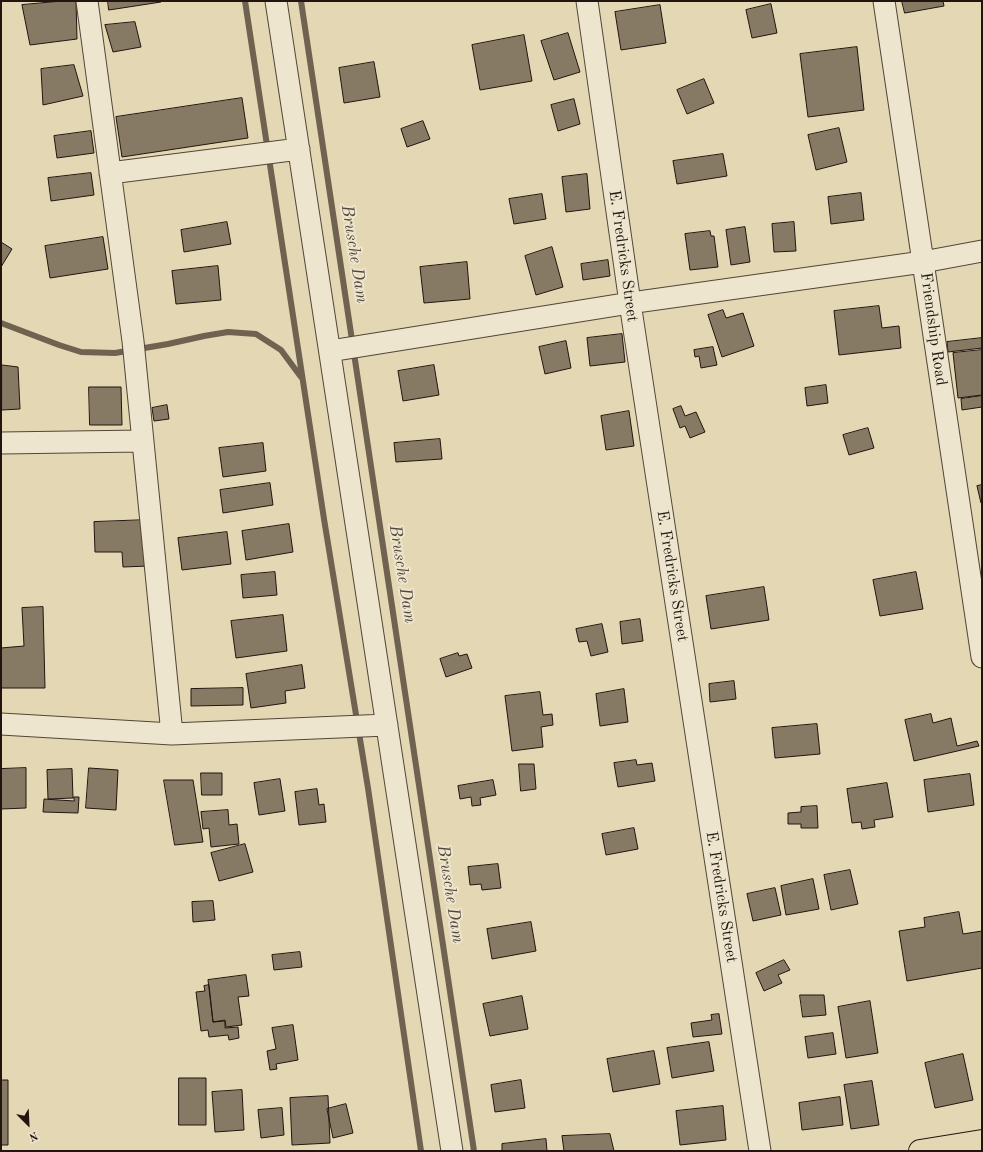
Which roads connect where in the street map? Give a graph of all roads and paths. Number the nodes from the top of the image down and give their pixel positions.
1 (87, 1) edge
2 (276, 1) edge
3 (587, 1) edge
4 (884, 1) edge
5 (299, 149) junction
6 (110, 173) junction
7 (982, 251) edge
8 (923, 262) junction
9 (630, 303) junction
10 (330, 351) junction
11 (142, 441) junction
12 (9, 443) edge
13 (982, 657) edge
14 (1, 724) edge
15 (383, 725) junction
16 (172, 734) junction
17 (982, 1141) edge
18 (452, 1151) edge
19 (760, 1151) edge
20 (920, 1151) edge

1 - 6 street
2 - 5 street
3 - 9 street, E. Fredricks Street
4 - 8 street, Friendship Road
5 - 6 street
5 - 10 street
6 - 11 street
7 - 8 street
8 - 9 street
8 - 13 street, Friendship Road
9 - 10 street
9 - 19 street, E. Fredricks Street
10 - 15 street
11 - 12 street
11 - 16 street
14 - 16 street
15 - 16 street
15 - 18 street
17 - 20 main road

